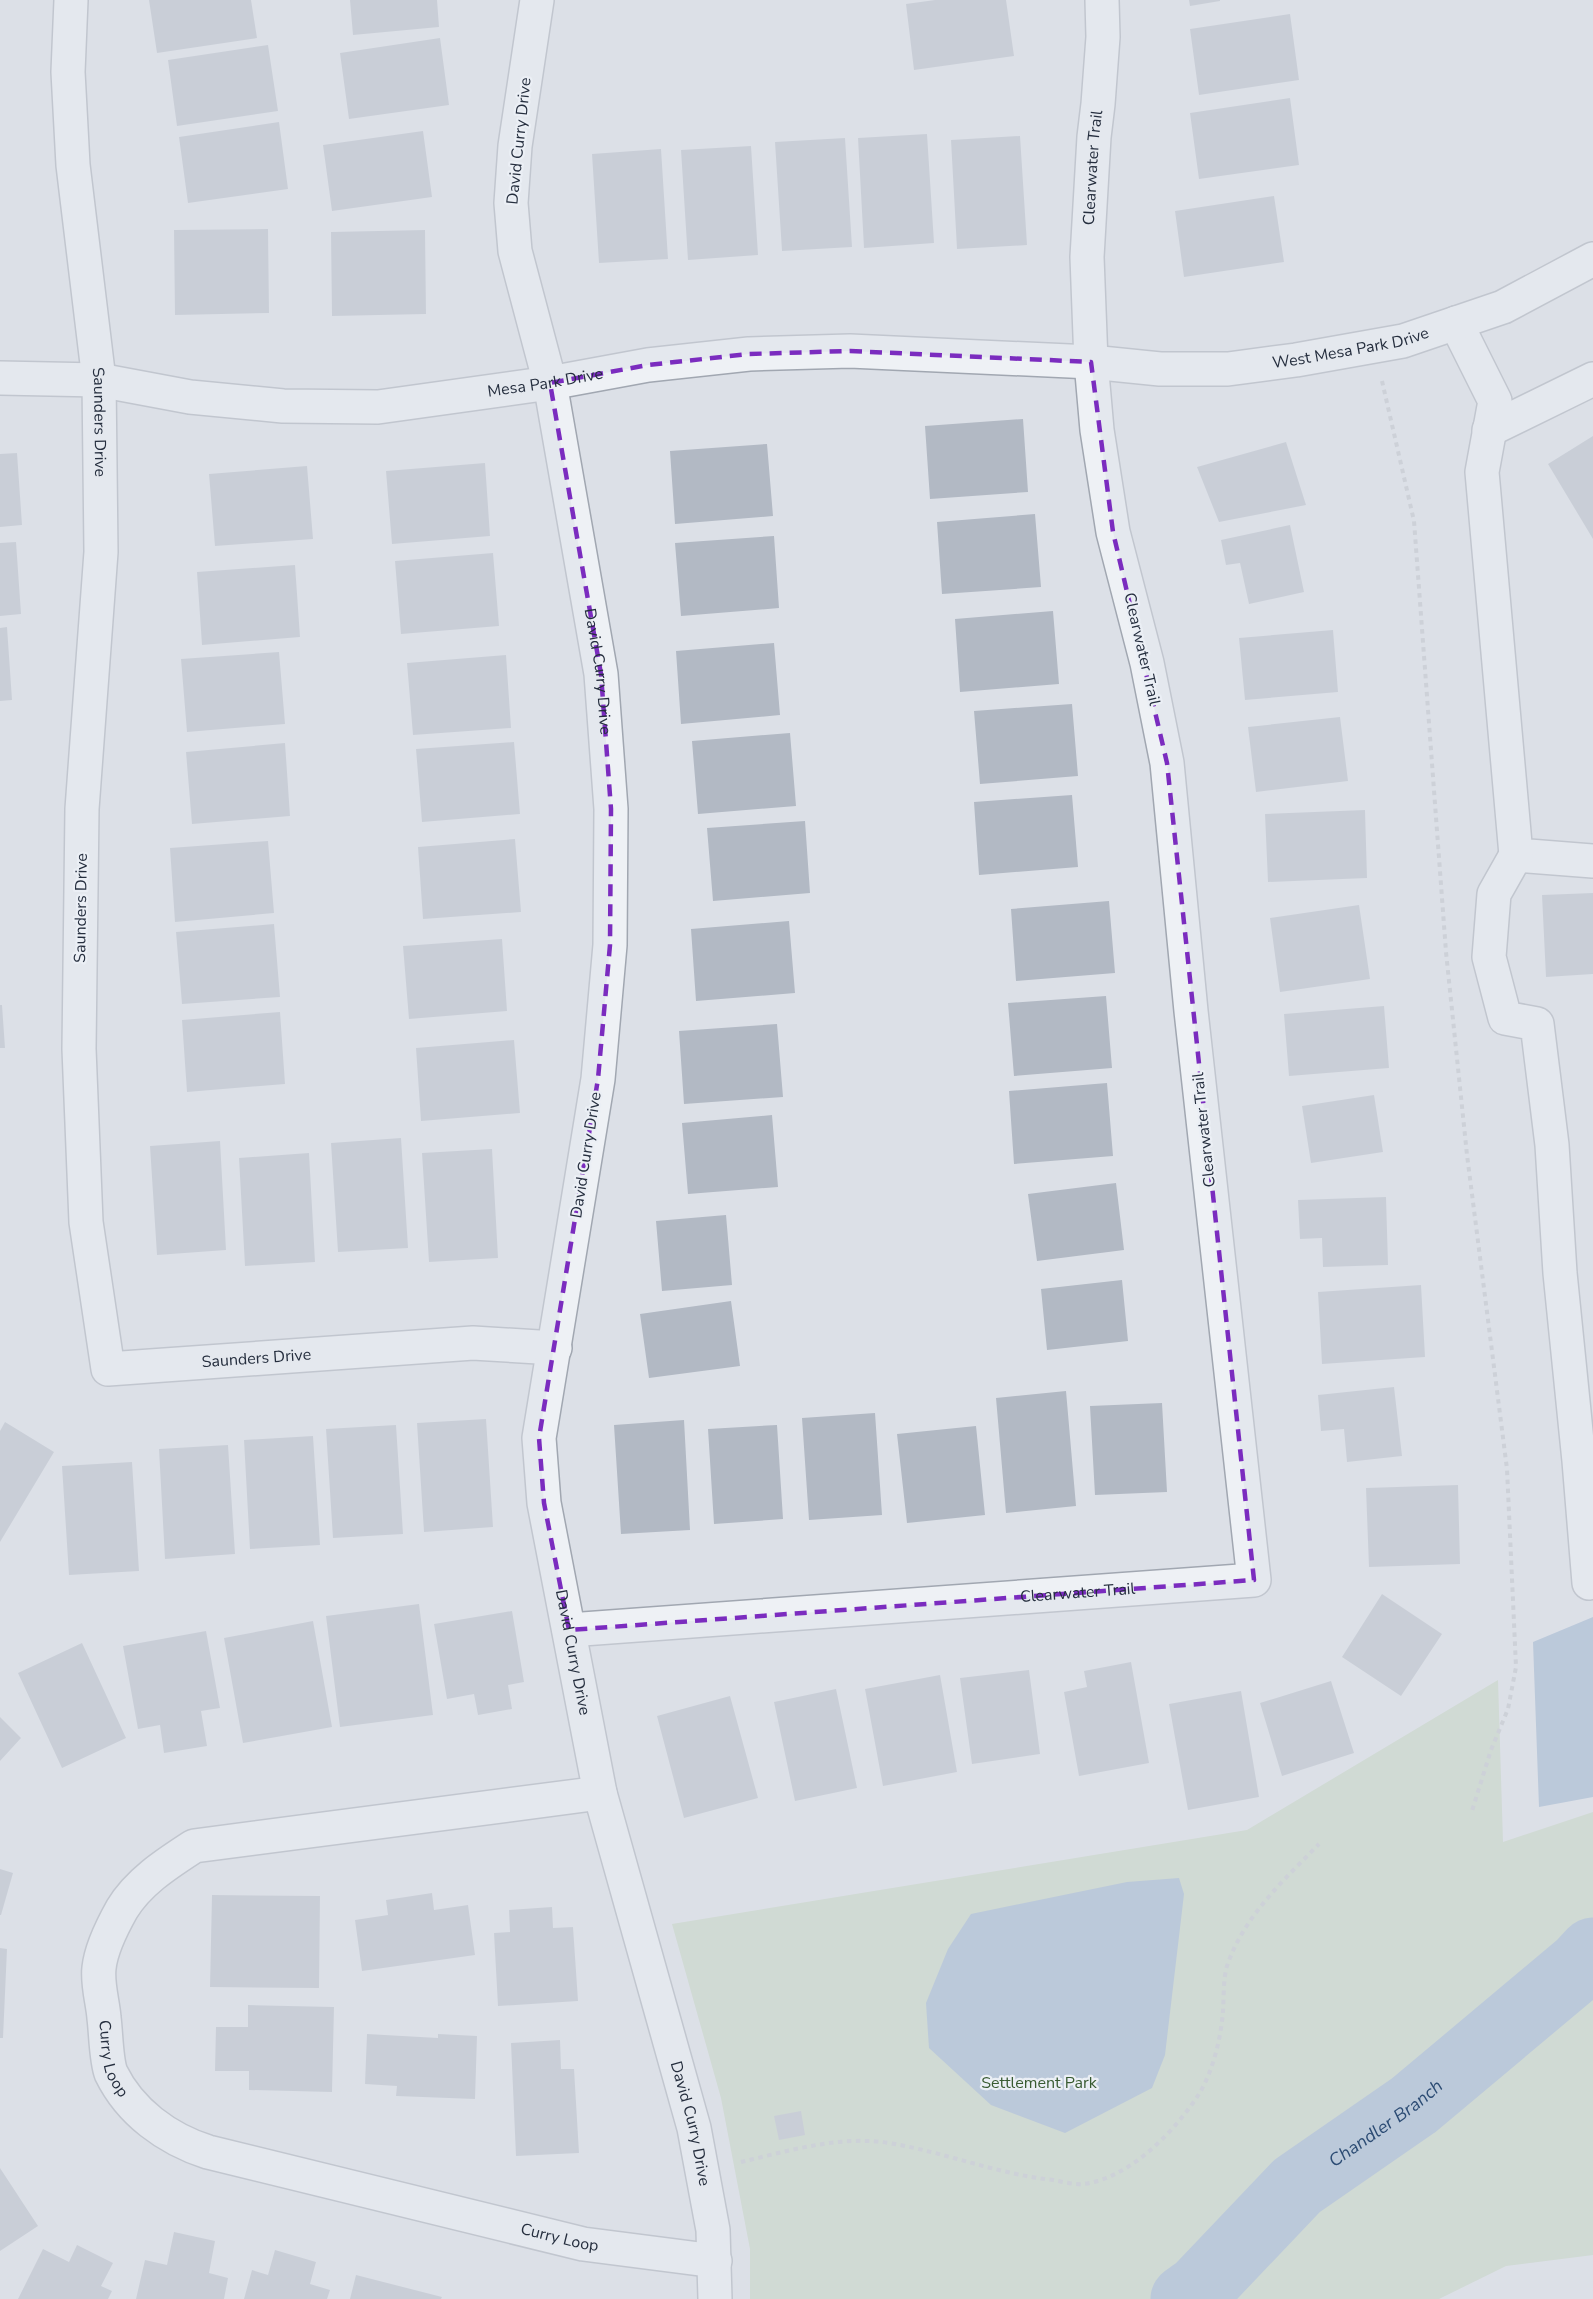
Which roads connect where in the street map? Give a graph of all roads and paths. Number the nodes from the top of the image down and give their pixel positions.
1 (71, 0) edge
2 (537, 0) edge
3 (1102, 0) edge
4 (1593, 259) edge
5 (1456, 323) junction
6 (1091, 362) junction
7 (1381, 377) dead end
8 (0, 378) edge
9 (99, 380) junction
10 (1593, 380) edge
11 (550, 383) junction
12 (1489, 430) junction
13 (1516, 855) junction
14 (1593, 861) edge
15 (555, 1348) junction
16 (1581, 1360) edge
17 (1589, 1583) dead end
18 (569, 1630) junction
19 (600, 1793) junction
20 (1471, 1814) dead end
21 (1319, 1844) dead end
22 (741, 2162) dead end
23 (715, 2261) junction
24 (715, 2299) edge

1 - 9 street, Saunders Drive
2 - 11 street, David Curry Drive
3 - 6 street, Clearwater Trail
4 - 5 street, West Mesa Park Drive
5 - 6 street, West Mesa Park Drive
5 - 12 street
6 - 11 street, Mesa Park Drive
6 - 18 street, Clearwater Trail
7 - 20 path
8 - 9 street, Mesa Park Drive
9 - 11 street, Mesa Park Drive
9 - 15 street, Saunders Drive
10 - 12 street
11 - 15 street, David Curry Drive
12 - 13 street
13 - 14 street
13 - 16 street
15 - 18 street, David Curry Drive
16 - 17 street
18 - 19 street, David Curry Drive
19 - 23 street, David Curry Drive
19 - 23 street, Curry Loop
21 - 22 path
23 - 24 street, David Curry Drive

